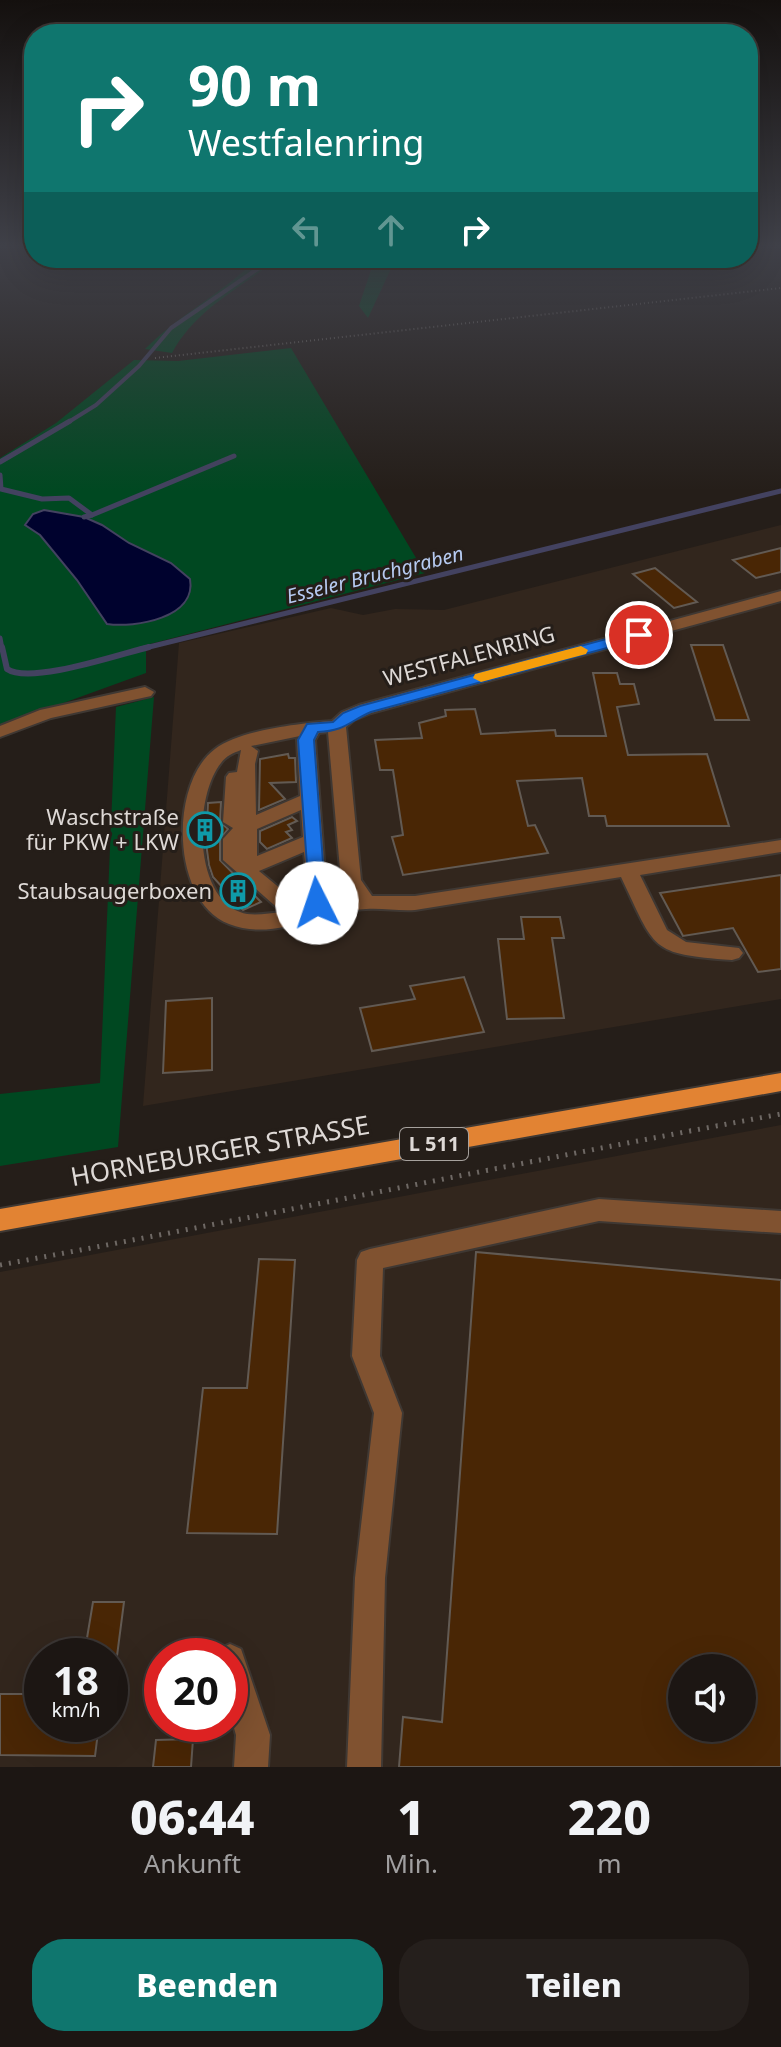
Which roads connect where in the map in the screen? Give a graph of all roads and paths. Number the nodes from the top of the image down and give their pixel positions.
1 (437, 326) edge
2 (155, 358) dead end
3 (781, 596) edge
4 (145, 692) dead end
5 (337, 726) junction
6 (313, 727) junction
7 (0, 732) edge
8 (250, 747) junction
9 (311, 813) junction
10 (247, 845) junction
11 (781, 846) edge
12 (627, 869) junction
13 (366, 902) junction
14 (328, 911) junction
15 (299, 915) junction
16 (732, 953) dead end
17 (781, 1082) edge
18 (781, 1114) edge
19 (0, 1220) edge
20 (781, 1222) edge
21 (0, 1265) edge
22 (248, 1719) edge
23 (251, 1767) edge
24 (364, 1767) edge

1 - 2 path
3 - 5 street, WESTFALENRING
4 - 7 street
5 - 6 street
5 - 13 street
6 - 8 street
6 - 9 street
8 - 10 street
8 - 15 street
9 - 10 street
9 - 10 street
9 - 14 street
10 - 15 street
11 - 12 street
12 - 13 street
12 - 16 street
13 - 14 street
14 - 15 street
17 - 19 main road, HORNEBURGER STRASSE / L 511
18 - 21 path
20 - 24 street
22 - 23 street

